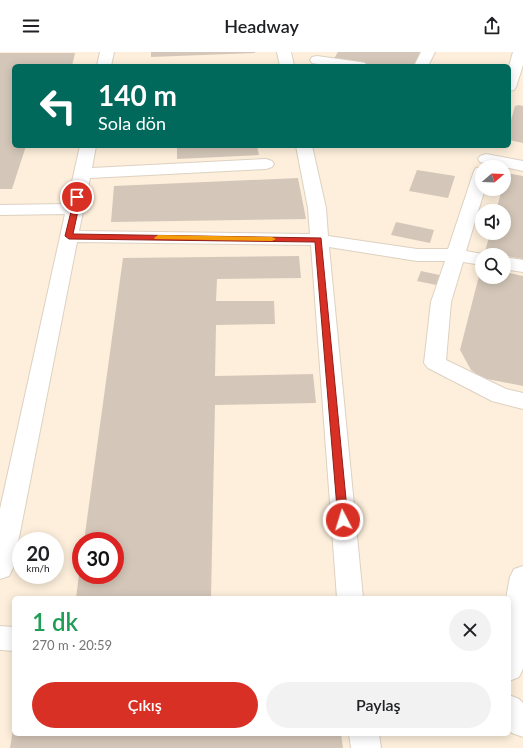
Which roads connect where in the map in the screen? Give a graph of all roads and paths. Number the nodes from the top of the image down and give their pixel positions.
1 (107, 52) edge
2 (284, 52) edge
3 (428, 52) edge
4 (520, 52) edge
5 (317, 60) dead end
6 (104, 64) edge
7 (287, 64) edge
8 (346, 64) edge
9 (422, 64) edge
10 (511, 81) edge
11 (511, 92) edge
12 (523, 94) edge
13 (88, 148) edge
14 (304, 148) edge
15 (266, 164) dead end
16 (511, 164) edge
17 (523, 166) edge
18 (82, 173) junction
19 (475, 193) edge
20 (75, 209) junction
21 (0, 210) edge
22 (69, 236) junction
23 (319, 240) junction
24 (456, 255) junction
25 (475, 258) edge
26 (511, 264) edge
27 (523, 266) edge
28 (523, 401) edge
29 (0, 568) edge
30 (523, 577) edge
31 (350, 596) edge
32 (0, 638) edge
33 (12, 639) edge
34 (511, 655) edge
35 (511, 711) edge
36 (523, 723) edge
37 (364, 736) edge
38 (366, 748) edge

1 - 6 street
2 - 7 street
3 - 9 street
4 - 10 street
5 - 8 street
11 - 12 street
13 - 18 street
14 - 23 street
15 - 18 street
16 - 17 street
18 - 20 street
19 - 24 street
20 - 21 street
20 - 22 street
22 - 23 street
22 - 29 street
23 - 24 street
23 - 31 street
24 - 25 street
24 - 28 street
26 - 27 street
30 - 34 street
32 - 33 street
35 - 36 street
37 - 38 street

